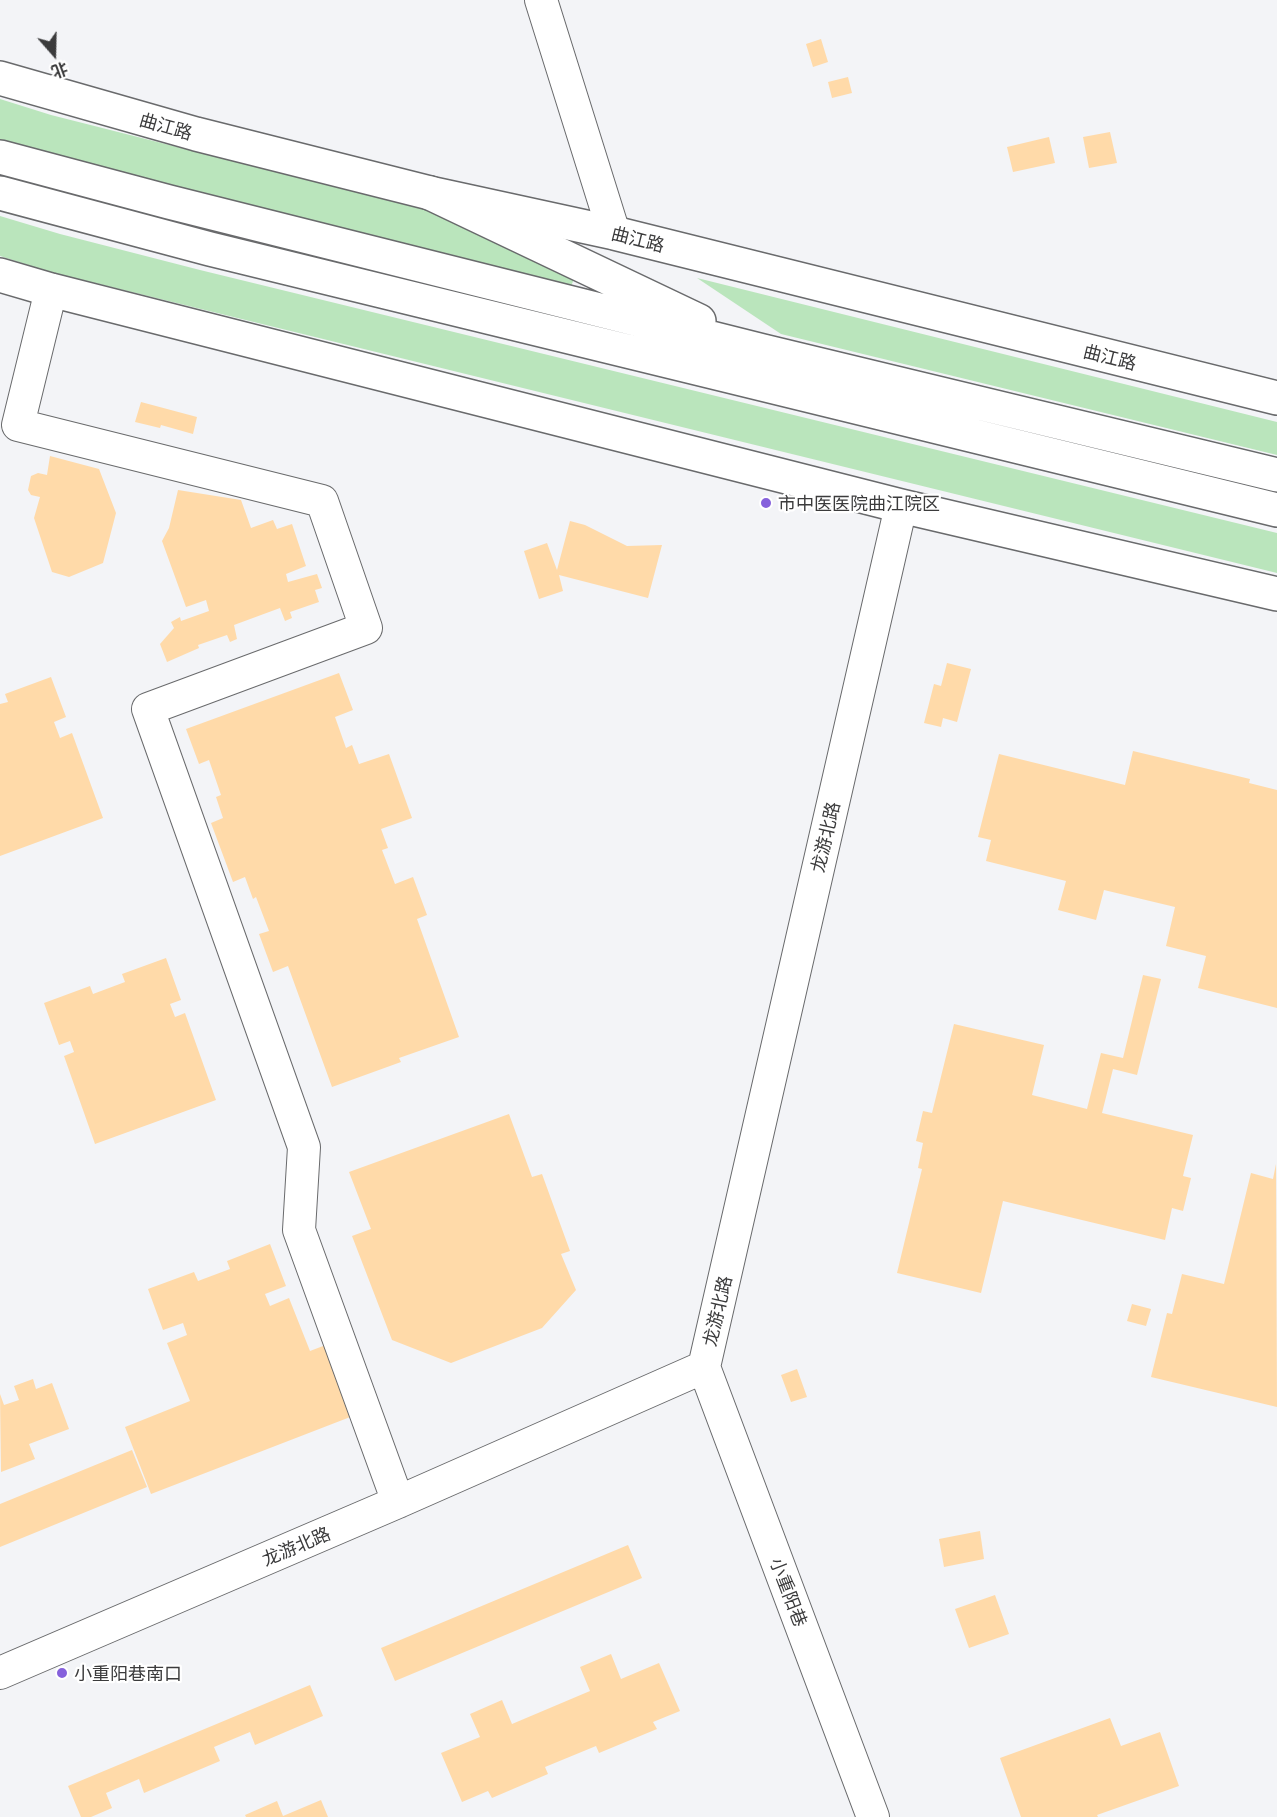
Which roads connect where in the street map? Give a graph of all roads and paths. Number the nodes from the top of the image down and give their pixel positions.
1 (540, 0) edge
2 (0, 78) edge
3 (0, 157) edge
4 (430, 193) junction
5 (0, 194) edge
6 (614, 233) junction
7 (0, 275) edge
8 (51, 290) junction
9 (763, 351) junction
10 (1277, 398) edge
11 (1277, 475) edge
12 (901, 506) junction
13 (1277, 510) edge
14 (1277, 594) edge
15 (704, 1367) junction
16 (398, 1502) junction
17 (0, 1673) edge
18 (873, 1817) edge

1 - 6 street
2 - 4 main road, 曲江路
3 - 9 main road
4 - 6 main road, 曲江路
4 - 9 main road
5 - 13 main road
6 - 10 main road, 曲江路
7 - 8 main road
8 - 12 main road
8 - 16 street
9 - 11 main road
12 - 14 main road
12 - 15 street, 龙游北路
15 - 16 street, 龙游北路
15 - 18 street, 小重阳巷
16 - 17 street, 龙游北路

